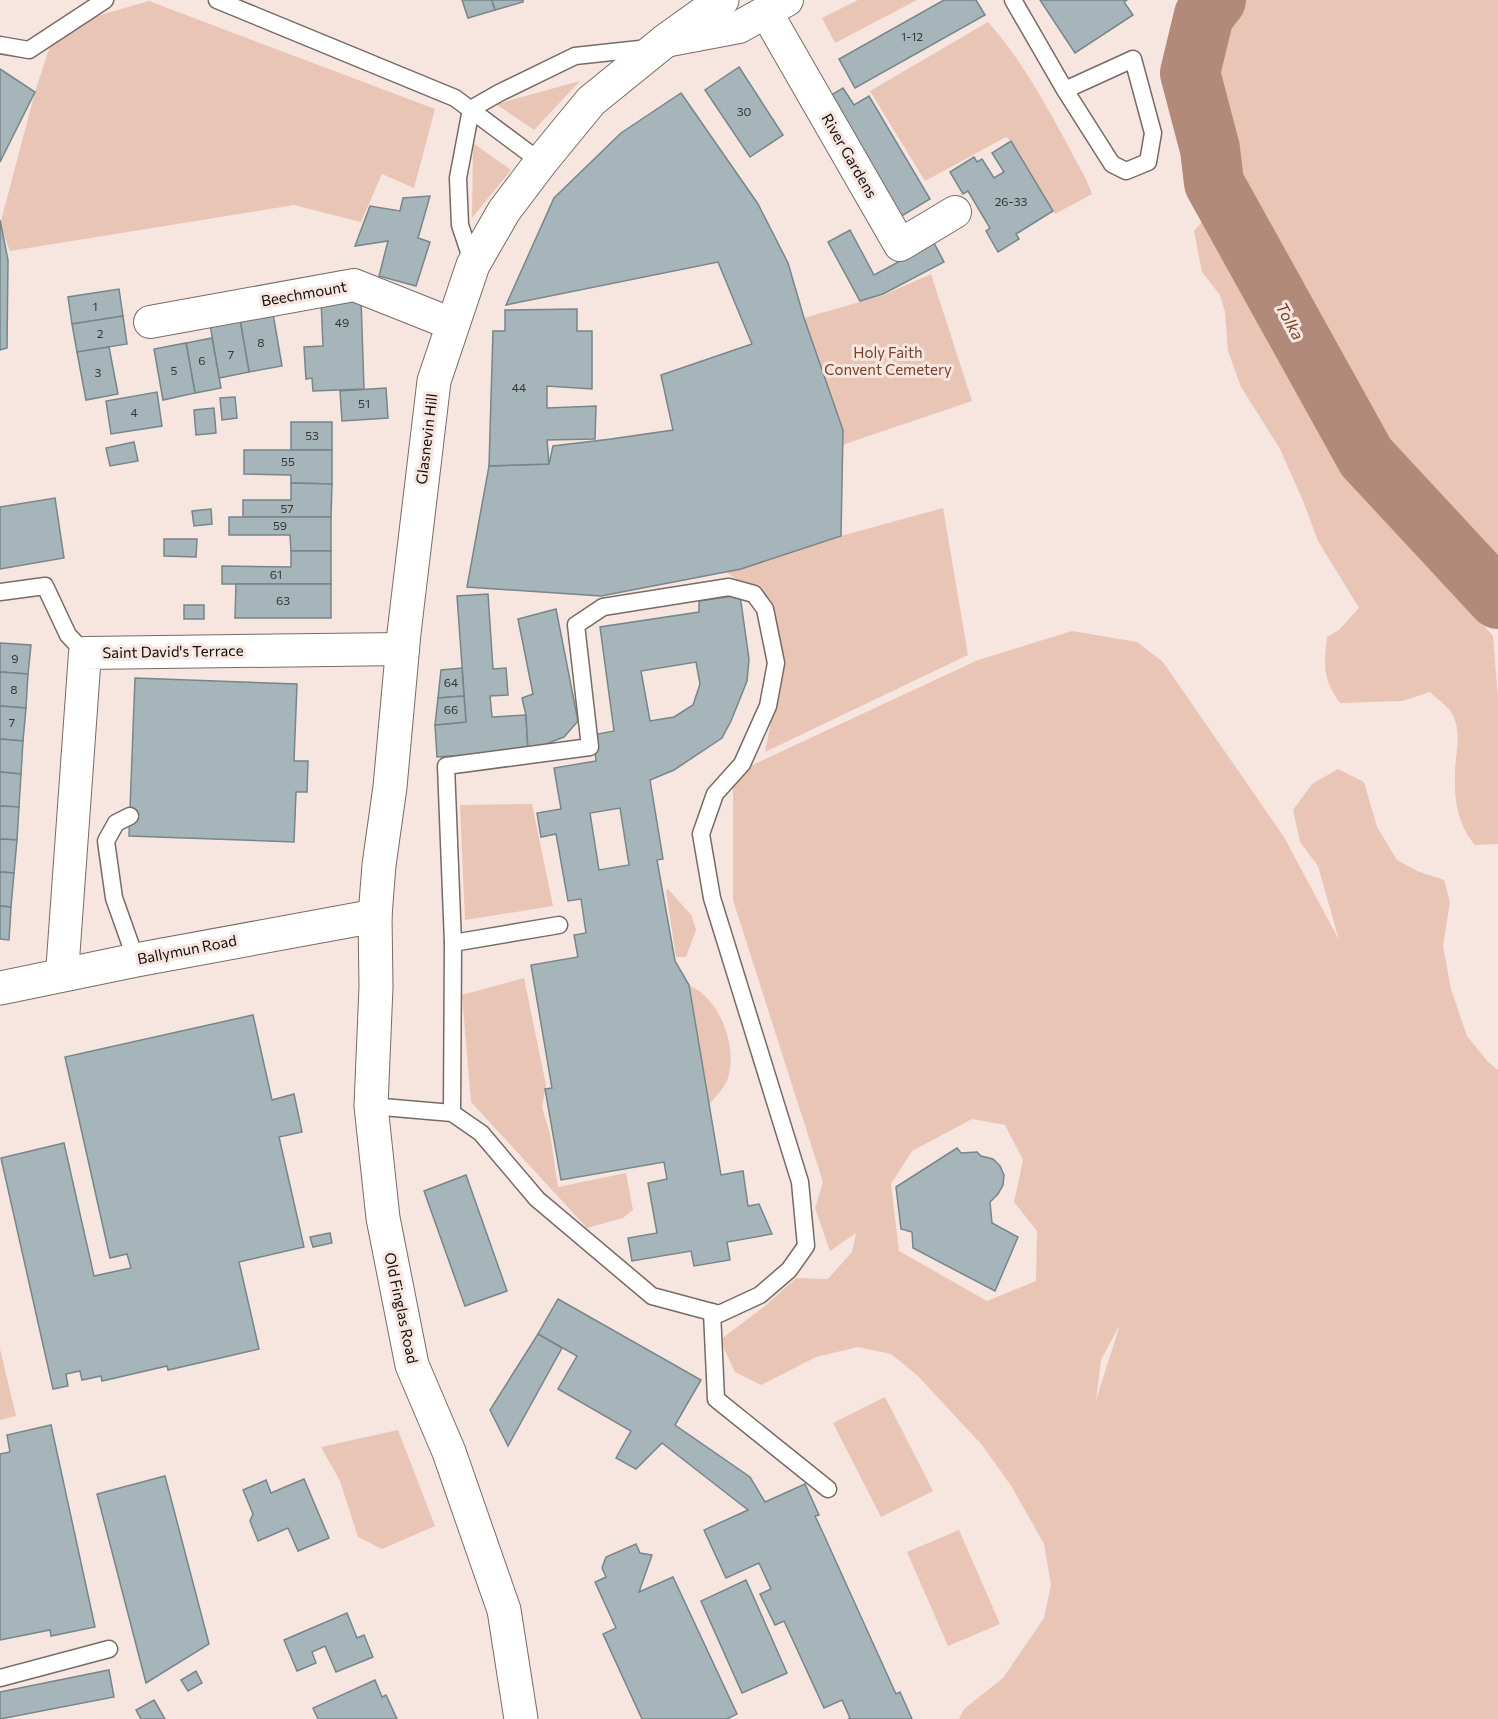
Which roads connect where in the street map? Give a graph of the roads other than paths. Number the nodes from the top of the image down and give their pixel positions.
1 (105, 0) edge
2 (217, 0) edge
3 (722, 0) edge
4 (1013, 0) edge
5 (776, 6) edge
6 (661, 44) junction
7 (0, 45) edge
8 (1065, 90) junction
9 (471, 109) junction
10 (541, 162) junction
11 (955, 212) dead end
12 (473, 265) junction
13 (150, 322) dead end
14 (452, 324) junction
15 (0, 592) edge
16 (403, 649) junction
17 (85, 653) junction
18 (130, 816) dead end
19 (375, 916) junction
20 (558, 925) dead end
21 (453, 943) junction
22 (136, 960) junction
23 (62, 974) junction
24 (0, 988) edge
25 (371, 1106) junction
26 (452, 1113) junction
27 (712, 1312) junction
28 (828, 1489) dead end
29 (109, 1649) dead end
30 (0, 1678) edge
31 (521, 1719) edge

1 - 7 lane
2 - 9 lane
3 - 6 street, Glasnevin Hill
4 - 8 lane
5 - 6 street, Glasnevin Hill
5 - 11 street, River Gardens
6 - 9 lane
6 - 10 street, Glasnevin Hill
8 - 8 lane
9 - 10 lane
9 - 12 lane
10 - 12 street, Glasnevin Hill
12 - 14 street, Glasnevin Hill
13 - 14 street, Beechmount
14 - 16 street, Glasnevin Hill
15 - 17 lane
16 - 17 street, Saint David's Terrace
16 - 19 street, Glasnevin Hill
17 - 23 street, Saint David's Terrace
18 - 22 lane
19 - 22 street, Ballymun Road
19 - 25 street, Old Finglas Road
20 - 21 lane
21 - 26 lane
21 - 27 lane
22 - 23 street, Ballymun Road
23 - 24 street, Ballymun Road
25 - 26 lane
25 - 31 street, Old Finglas Road
26 - 27 lane
27 - 28 lane
29 - 30 lane

